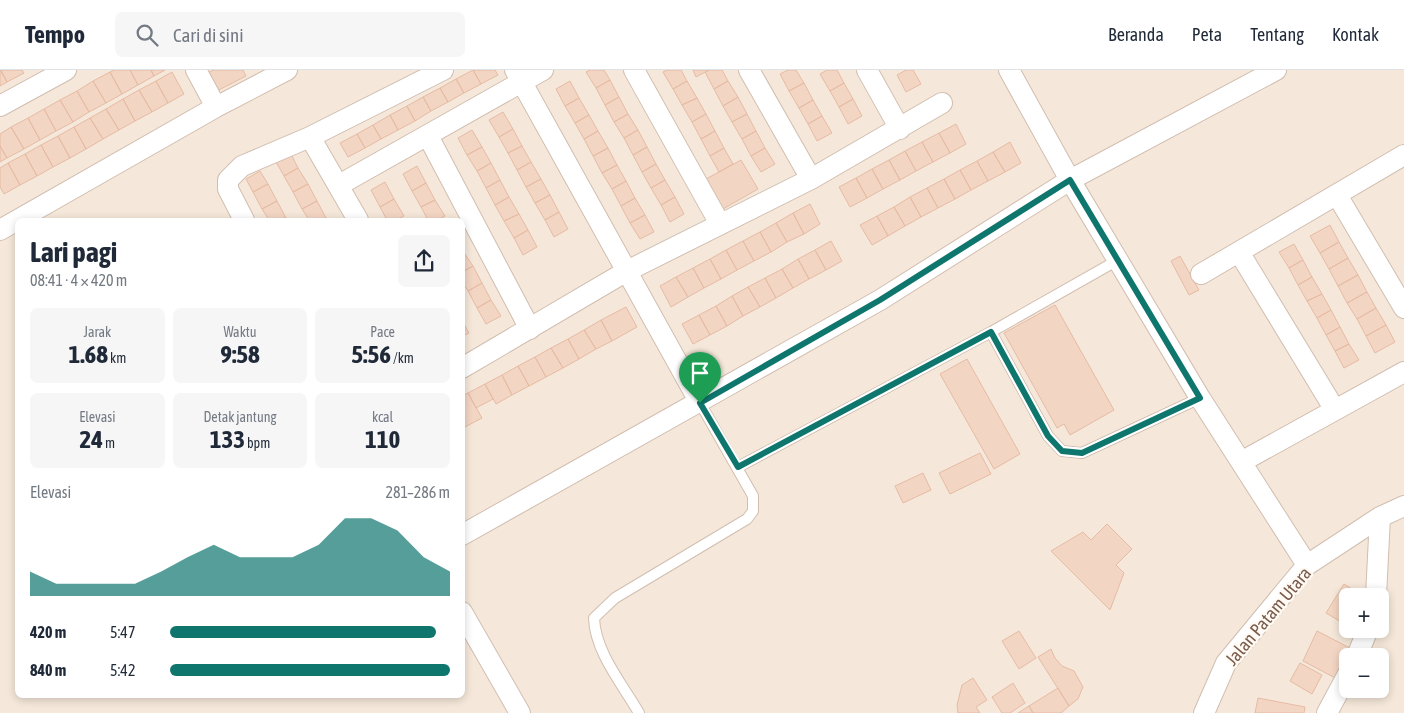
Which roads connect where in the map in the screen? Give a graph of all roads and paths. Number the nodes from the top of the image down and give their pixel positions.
1 (66, 70) edge
2 (196, 70) edge
3 (288, 70) edge
4 (443, 70) edge
5 (543, 70) edge
6 (634, 70) edge
7 (748, 70) edge
8 (867, 70) edge
9 (1009, 70) edge
10 (1276, 70) edge
11 (265, 76) edge
12 (518, 76) edge
13 (942, 103) dead end
14 (0, 106) edge
15 (216, 107) junction
16 (900, 129) junction
17 (428, 136) junction
18 (310, 137) junction
19 (1404, 155) edge
20 (811, 179) junction
21 (1070, 180) junction
22 (339, 185) junction
23 (1337, 195) junction
24 (21, 218) edge
25 (243, 218) edge
26 (357, 218) edge
27 (15, 221) edge
28 (720, 224) junction
29 (0, 230) edge
30 (1239, 252) junction
31 (1118, 260) junction
32 (627, 271) junction
33 (1201, 274) dead end
34 (1404, 308) edge
35 (530, 329) junction
36 (991, 332) junction
37 (465, 366) edge
38 (1404, 372) edge
39 (1200, 398) junction
40 (700, 403) junction
41 (1335, 410) junction
42 (1240, 462) junction
43 (738, 467) junction
44 (1404, 506) edge
45 (1380, 518) junction
46 (465, 534) edge
47 (1307, 565) junction
48 (1376, 588) edge
49 (465, 617) edge
50 (1339, 691) edge
51 (520, 713) edge
52 (639, 713) edge
53 (1204, 713) edge
54 (1327, 713) edge

1 - 14 street
2 - 15 street
3 - 11 street
4 - 18 street
5 - 12 street
6 - 28 street
7 - 20 street
8 - 16 street
9 - 21 street
10 - 21 street
11 - 15 street
12 - 17 street
12 - 32 street
13 - 16 street
15 - 24 street
16 - 20 street
17 - 22 street
17 - 35 street
18 - 22 street
18 - 25 street
19 - 23 street
20 - 28 street
21 - 31 street
21 - 40 street
22 - 26 street
23 - 30 street
23 - 34 street
27 - 29 street
28 - 32 street
30 - 33 street
30 - 41 street
31 - 36 lane
31 - 39 street
32 - 35 street
32 - 40 street
35 - 37 street
36 - 39 lane
36 - 43 lane
38 - 41 street
39 - 42 street
40 - 43 lane
40 - 46 street
41 - 42 street
42 - 47 street
43 - 52 lane
44 - 45 street, Jalan Patam Utara
45 - 47 street, Jalan Patam Utara
45 - 48 street
47 - 53 street, Jalan Patam Utara
49 - 51 street
50 - 54 street

